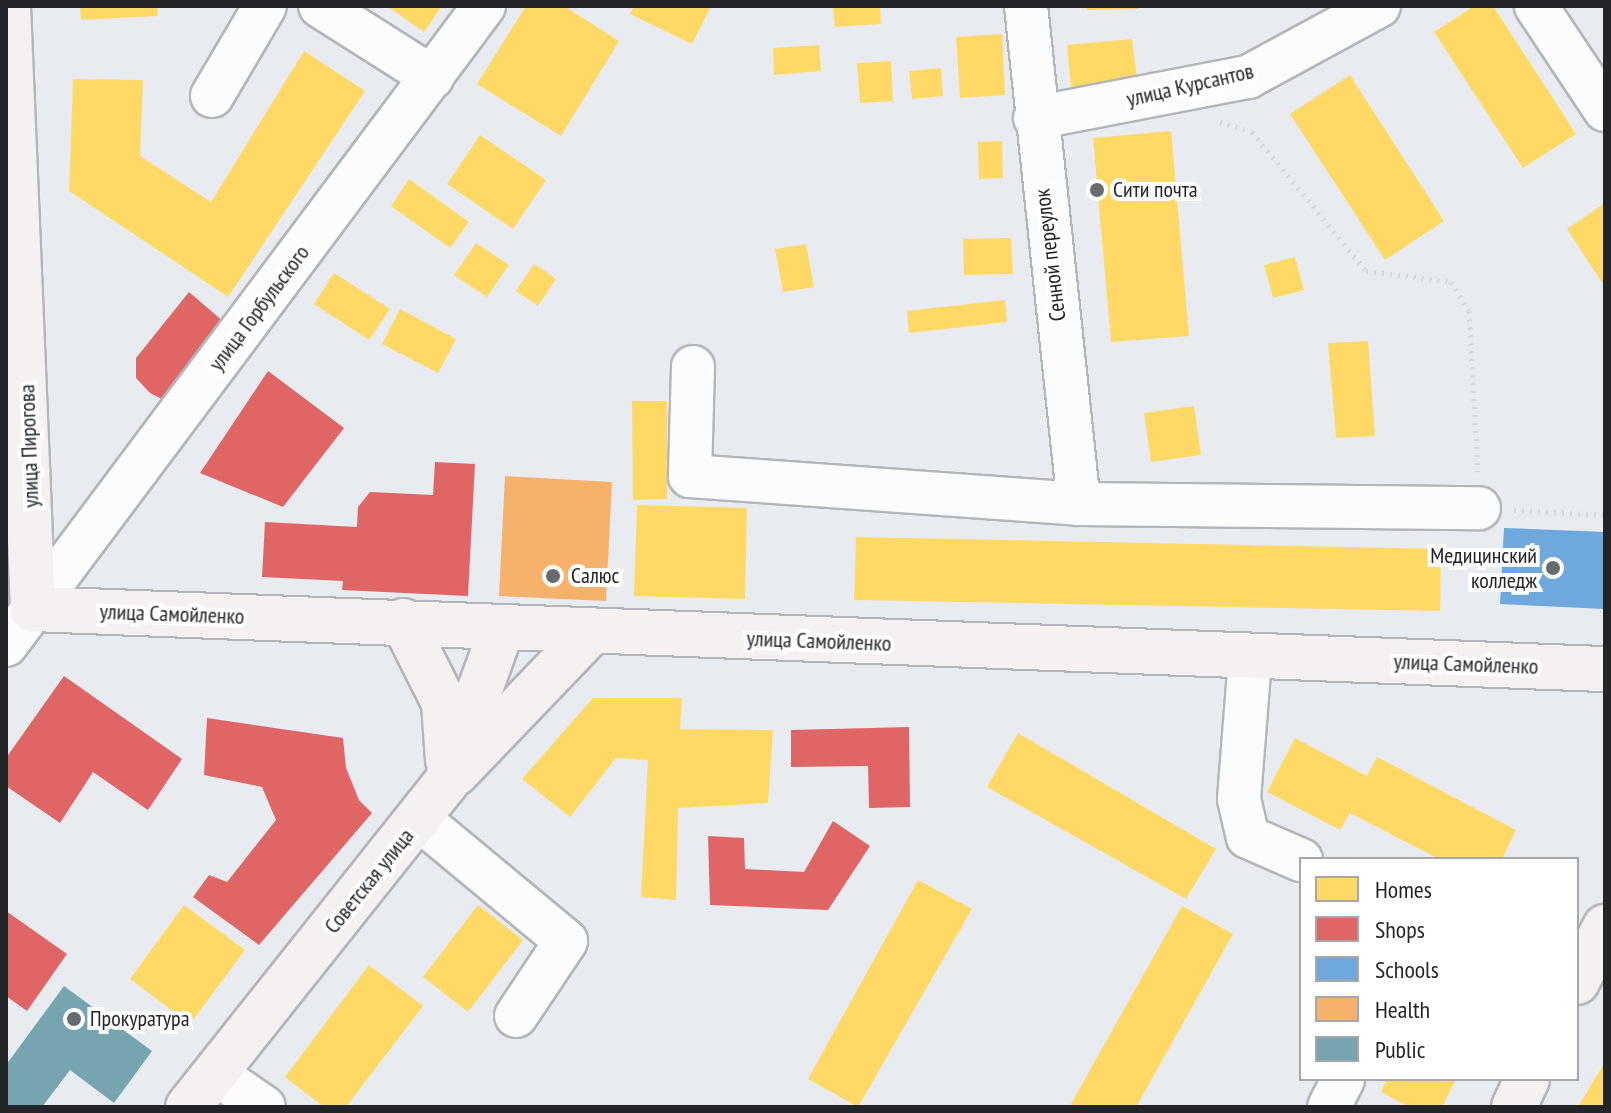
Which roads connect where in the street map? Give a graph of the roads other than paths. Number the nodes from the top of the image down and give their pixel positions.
1 (8, 6) edge
2 (265, 6) edge
3 (320, 6) edge
4 (484, 6) edge
5 (1026, 6) edge
6 (1379, 6) edge
7 (1536, 6) edge
8 (432, 77) junction
9 (212, 96) dead end
10 (1605, 110) edge
11 (1035, 118) junction
12 (693, 367) dead end
13 (1079, 504) junction
14 (1479, 508) road end
15 (20, 598) edge
16 (403, 621) junction
17 (502, 628) junction
18 (591, 632) junction
19 (6, 645) edge
20 (1250, 659) junction
21 (1605, 669) edge
22 (446, 783) junction
23 (419, 819) junction
24 (1299, 859) edge
25 (516, 1016) dead end
26 (216, 1074) junction
27 (1342, 1081) edge
28 (1526, 1081) edge
29 (188, 1107) edge
30 (264, 1107) edge
31 (1329, 1107) edge
32 (1514, 1107) edge

1 - 15 main road, улица Пирогова
2 - 9 street
3 - 8 street
4 - 8 street, улица Горбульского
5 - 11 street, Сенной переулок
6 - 11 street, улица Курсантов
7 - 10 street
8 - 15 street, улица Горбульского
11 - 13 street, Сенной переулок
12 - 13 street
13 - 14 street
15 - 16 main road, улица Самойленко
15 - 19 street, улица Горбульского
16 - 17 main road, улица Самойленко
16 - 22 main road
17 - 18 main road, улица Самойленко
17 - 22 main road, Советская улица
18 - 20 main road, улица Самойленко
18 - 22 main road
20 - 21 main road, улица Самойленко
20 - 24 street
22 - 23 main road, Советская улица
23 - 25 street
23 - 26 main road, Советская улица
26 - 29 main road, Советская улица
26 - 30 street
27 - 31 street
28 - 32 main road

